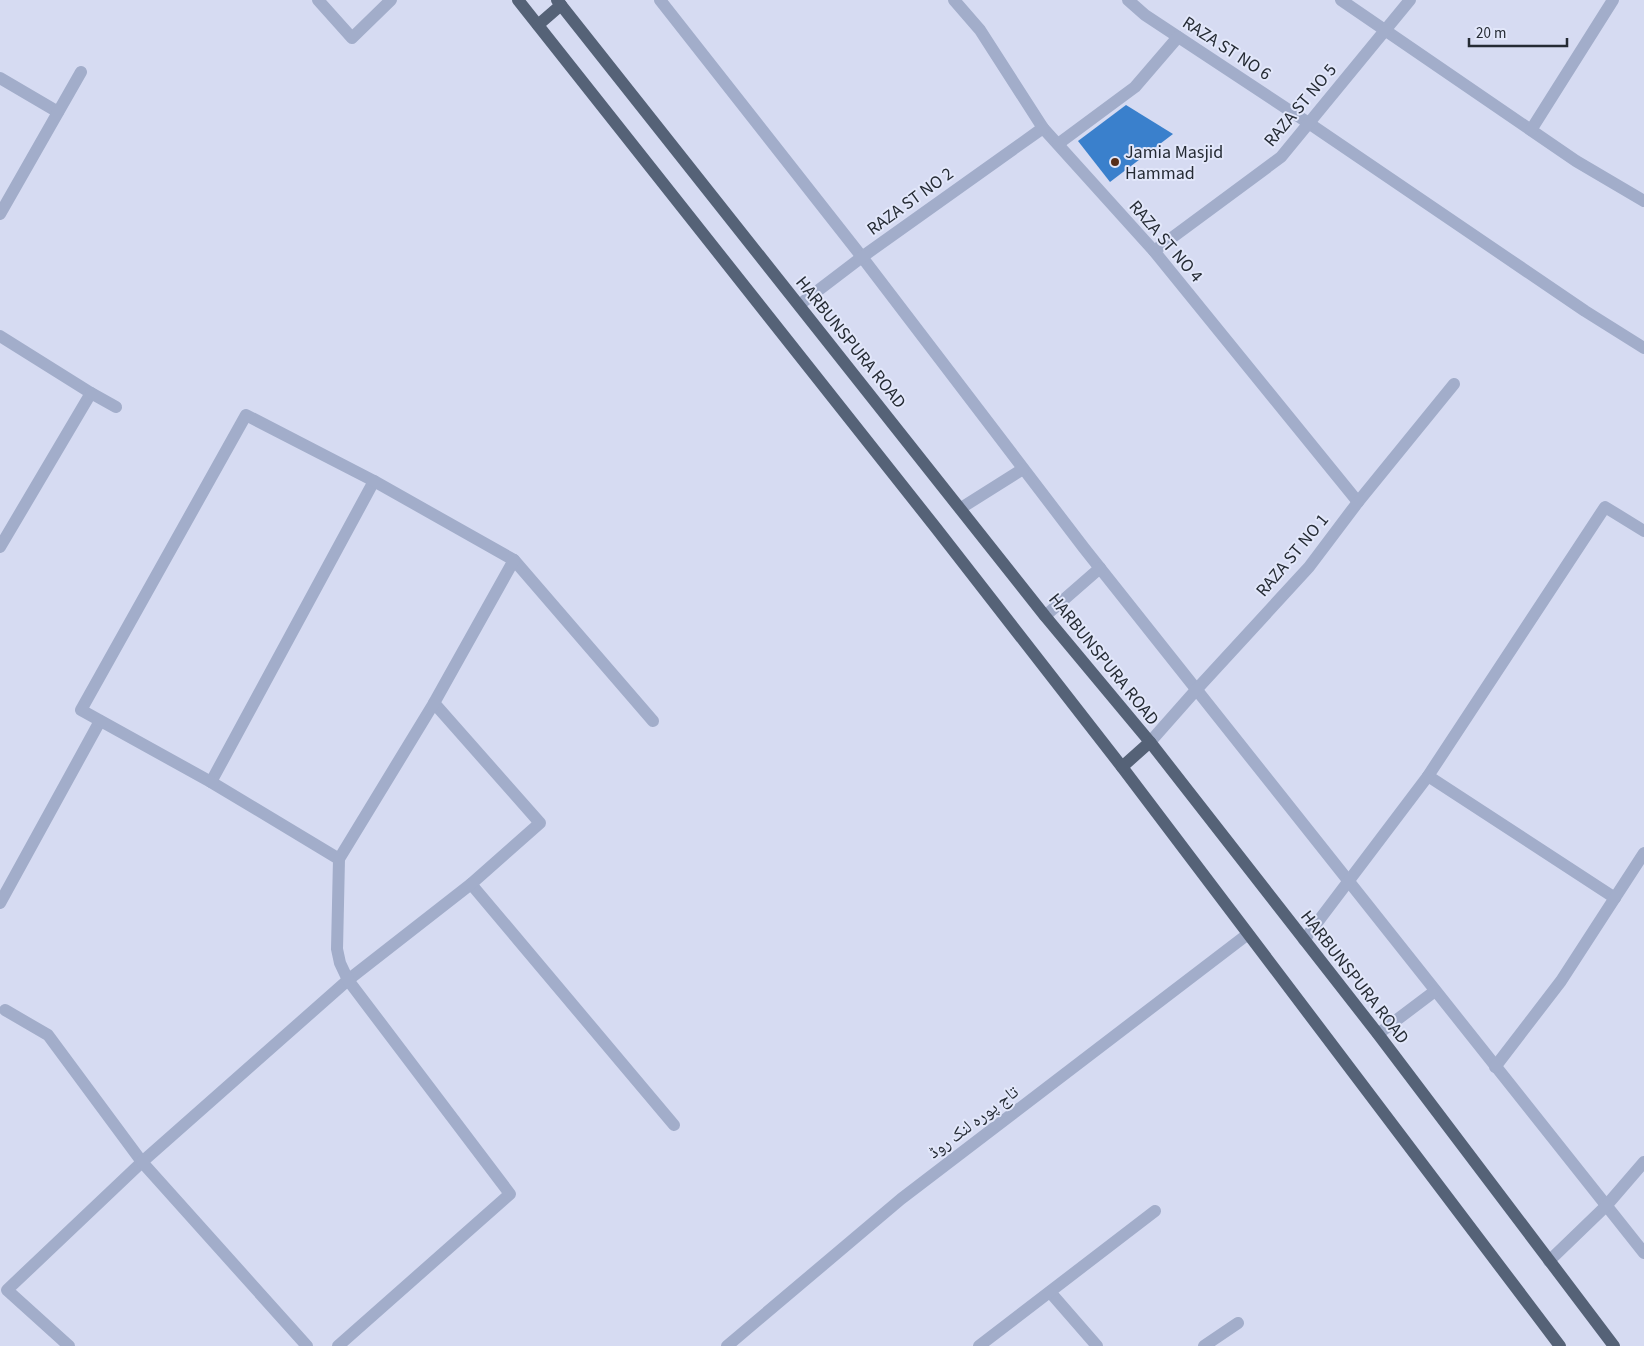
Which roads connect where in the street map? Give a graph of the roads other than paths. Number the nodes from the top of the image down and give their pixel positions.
1 (318, 0) edge
2 (390, 0) edge
3 (518, 0) edge
4 (660, 0) edge
5 (954, 0) edge
6 (1128, 0) edge
7 (1341, 0) edge
8 (1410, 0) edge
9 (1613, 0) edge
10 (559, 2) edge
11 (538, 25) junction
12 (1385, 30) junction
13 (1178, 37) junction
14 (81, 72) dead end
15 (0, 78) edge
16 (58, 112) junction
17 (1310, 124) junction
18 (1043, 128) junction
19 (1531, 130) junction
20 (1058, 144) junction
21 (1644, 201) edge
22 (0, 214) edge
23 (1154, 251) junction
24 (862, 257) junction
25 (799, 305) junction
26 (0, 336) edge
27 (1644, 348) edge
28 (1454, 384) dead end
29 (91, 393) junction
30 (116, 407) dead end
31 (1023, 468) junction
32 (374, 481) junction
33 (1358, 502) junction
34 (961, 508) junction
35 (1644, 531) edge
36 (0, 547) edge
37 (514, 560) junction
38 (1100, 568) junction
39 (1045, 616) junction
40 (1196, 690) junction
41 (434, 703) junction
42 (100, 721) junction
43 (653, 722) dead end
44 (1150, 742) junction
45 (1122, 767) junction
46 (1428, 776) junction
47 (211, 782) junction
48 (1644, 853) edge
49 (339, 859) junction
50 (1350, 882) junction
51 (471, 884) junction
52 (1615, 898) junction
53 (0, 903) edge
54 (1248, 934) junction
55 (1304, 940) junction
56 (348, 980) junction
57 (1435, 991) junction
58 (5, 1010) dead end
59 (1378, 1034) junction
60 (1495, 1067) junction
61 (674, 1125) dead end
62 (142, 1162) junction
63 (1644, 1162) edge
64 (1606, 1206) junction
65 (1155, 1211) dead end
66 (1644, 1253) edge
67 (1549, 1261) junction
68 (3, 1287) edge
69 (1050, 1292) junction
70 (1238, 1323) dead end
71 (69, 1346) edge
72 (308, 1346) edge
73 (338, 1346) edge
74 (727, 1346) edge
75 (979, 1346) edge
76 (1097, 1346) edge
77 (1204, 1346) edge
78 (1560, 1346) edge
79 (1614, 1346) edge

1 - 2 street
3 - 11 main road
4 - 24 street
5 - 18 street, RAZA ST NO 4
6 - 13 street, RAZA ST NO 6
7 - 12 street
8 - 12 street, RAZA ST NO 5
9 - 19 street
10 - 11 main road
10 - 25 main road, HARBUNSPURA ROAD
11 - 45 main road
12 - 17 street, RAZA ST NO 5
12 - 19 street
13 - 17 street, RAZA ST NO 6
13 - 20 street
14 - 16 street
15 - 16 street
16 - 22 street
17 - 23 street, RAZA ST NO 5
17 - 27 street, RAZA ST NO 6
18 - 20 street, RAZA ST NO 4
18 - 24 street, RAZA ST NO 2
19 - 21 street
20 - 23 street, RAZA ST NO 4
23 - 33 street, RAZA ST NO 4
24 - 25 street, RAZA ST NO 2
24 - 31 street
25 - 34 main road, HARBUNSPURA ROAD
26 - 29 street
28 - 33 street, RAZA ST NO 1
29 - 30 street
29 - 36 street
31 - 34 street
31 - 38 street
32 - 37 street
32 - 42 street
32 - 47 street
33 - 40 street, RAZA ST NO 1
34 - 39 main road, HARBUNSPURA ROAD
35 - 46 street
37 - 41 street
37 - 43 street
38 - 39 street
38 - 40 street
39 - 44 main road, HARBUNSPURA ROAD
40 - 44 street, RAZA ST NO 1
40 - 50 street
41 - 49 street
41 - 51 street
42 - 47 street
42 - 53 street
44 - 45 main road
44 - 55 main road, HARBUNSPURA ROAD
45 - 54 main road
46 - 50 street
46 - 52 street
47 - 49 street
48 - 52 street
49 - 56 street
50 - 55 street
50 - 57 street
51 - 56 street
51 - 61 street
52 - 60 street
54 - 74 street, تاج پورہ لنک روڈ
54 - 78 main road
55 - 59 main road, HARBUNSPURA ROAD
56 - 62 street
56 - 73 street
57 - 59 street
57 - 60 street
58 - 62 street
59 - 67 main road, HARBUNSPURA ROAD
60 - 64 street
62 - 68 street
62 - 72 street
63 - 64 street
64 - 66 street
64 - 67 street
65 - 69 street
67 - 79 main road, HARBUNSPURA ROAD
68 - 71 street
69 - 75 street
69 - 76 street
70 - 77 street

